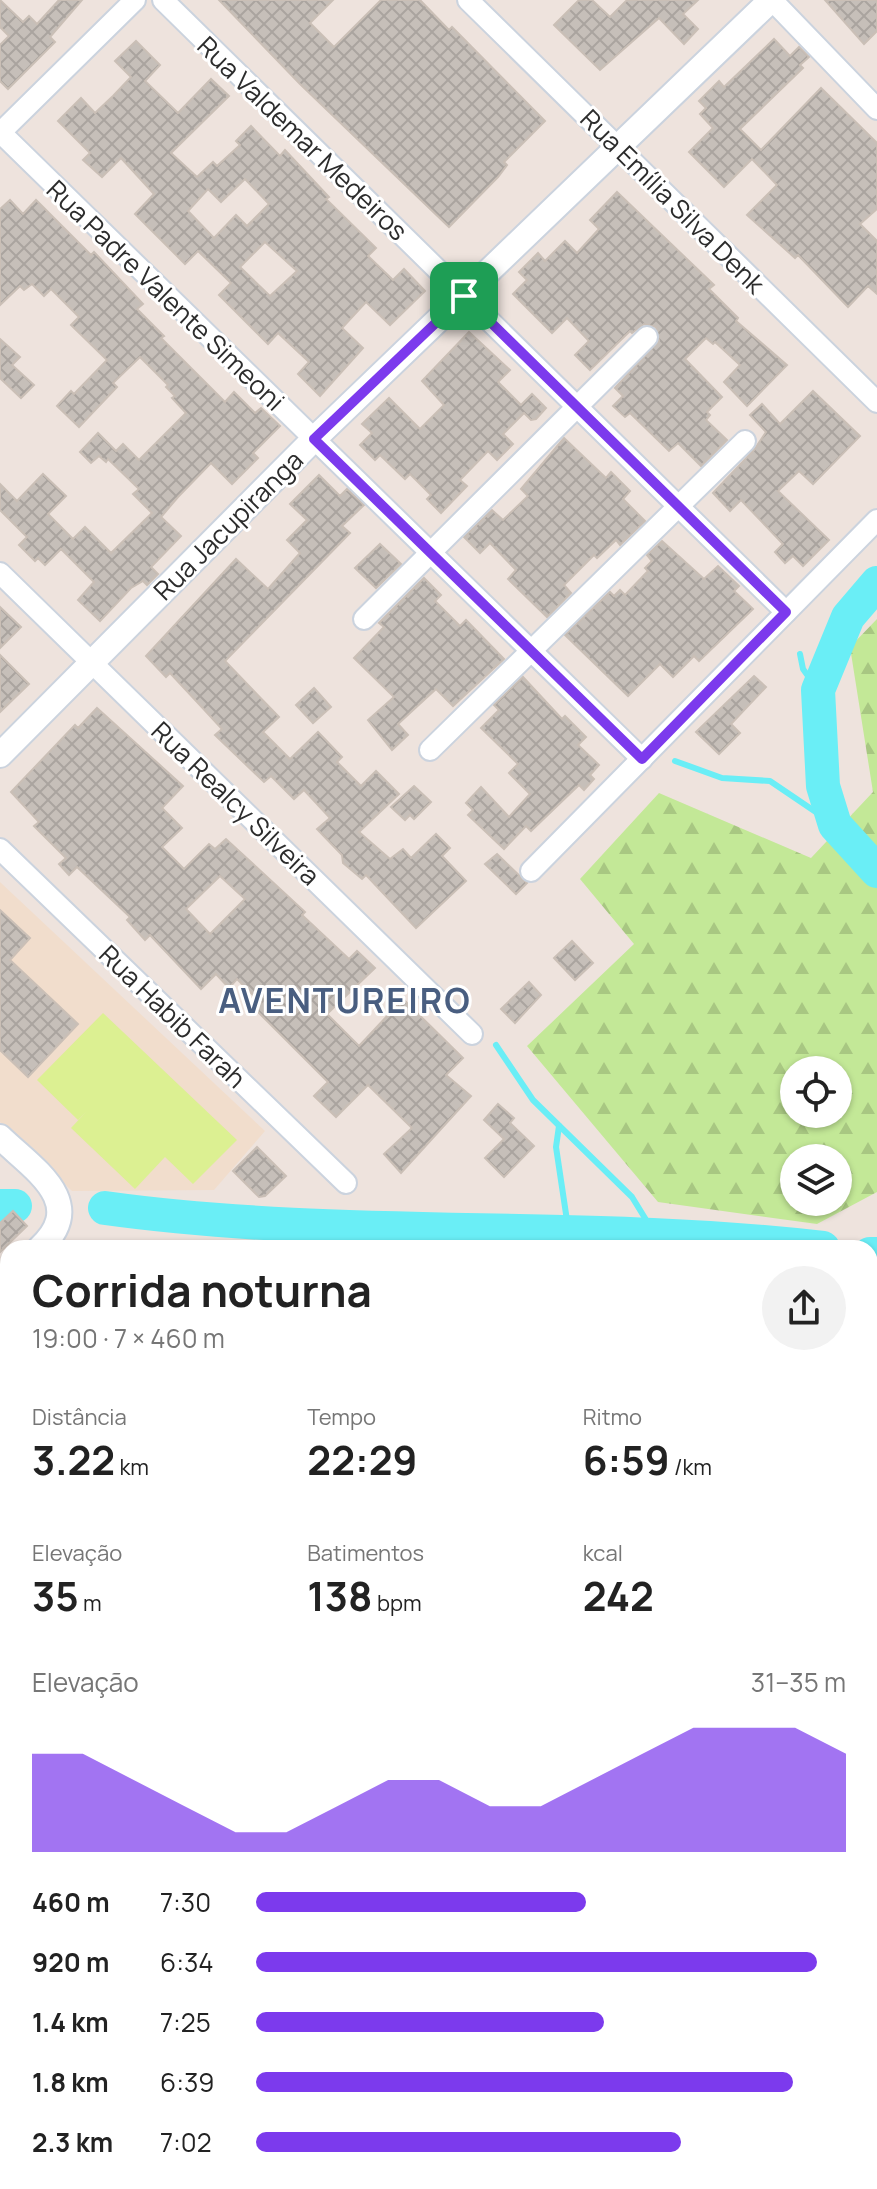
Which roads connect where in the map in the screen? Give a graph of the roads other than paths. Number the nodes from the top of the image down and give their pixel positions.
1 (135, 0) edge
2 (163, 0) edge
3 (468, 0) edge
4 (772, 0) edge
5 (877, 109) edge
6 (0, 132) edge
7 (618, 147) junction
8 (464, 296) junction
9 (647, 337) dead end
10 (877, 402) edge
11 (577, 407) junction
12 (314, 439) junction
13 (745, 441) dead end
14 (678, 506) junction
15 (877, 520) edge
16 (431, 553) junction
17 (0, 573) edge
18 (786, 612) junction
19 (364, 619) dead end
20 (531, 651) junction
21 (92, 662) junction
22 (430, 750) dead end
23 (0, 755) edge
24 (642, 759) junction
25 (0, 849) edge
26 (531, 871) dead end
27 (472, 1034) dead end
28 (0, 1137) edge
29 (346, 1183) dead end
30 (47, 1240) edge

1 - 6 street
2 - 8 street, Rua Valdemar Medeiros
3 - 7 street, Rua Emília Silva Denk
4 - 5 street
4 - 7 street, Rua Jacupiranga
6 - 12 street, Rua Padre Valente Simeoni
7 - 8 street, Rua Jacupiranga
7 - 10 street, Rua Emília Silva Denk
8 - 11 street, Rua Valdemar Medeiros
8 - 12 street, Rua Jacupiranga
9 - 11 street
11 - 14 street, Rua Valdemar Medeiros
11 - 16 street
12 - 16 street, Rua Padre Valente Simeoni
12 - 21 street, Rua Jacupiranga
13 - 14 street
14 - 18 street, Rua Valdemar Medeiros
14 - 20 street
15 - 18 street
16 - 19 street
16 - 20 street, Rua Padre Valente Simeoni
17 - 21 street, Rua Realcy Silveira
18 - 24 street
20 - 22 street
20 - 24 street, Rua Padre Valente Simeoni
21 - 23 street, Rua Jacupiranga
21 - 27 street, Rua Realcy Silveira
24 - 26 street
25 - 29 street, Rua Habib Farah
28 - 30 street

